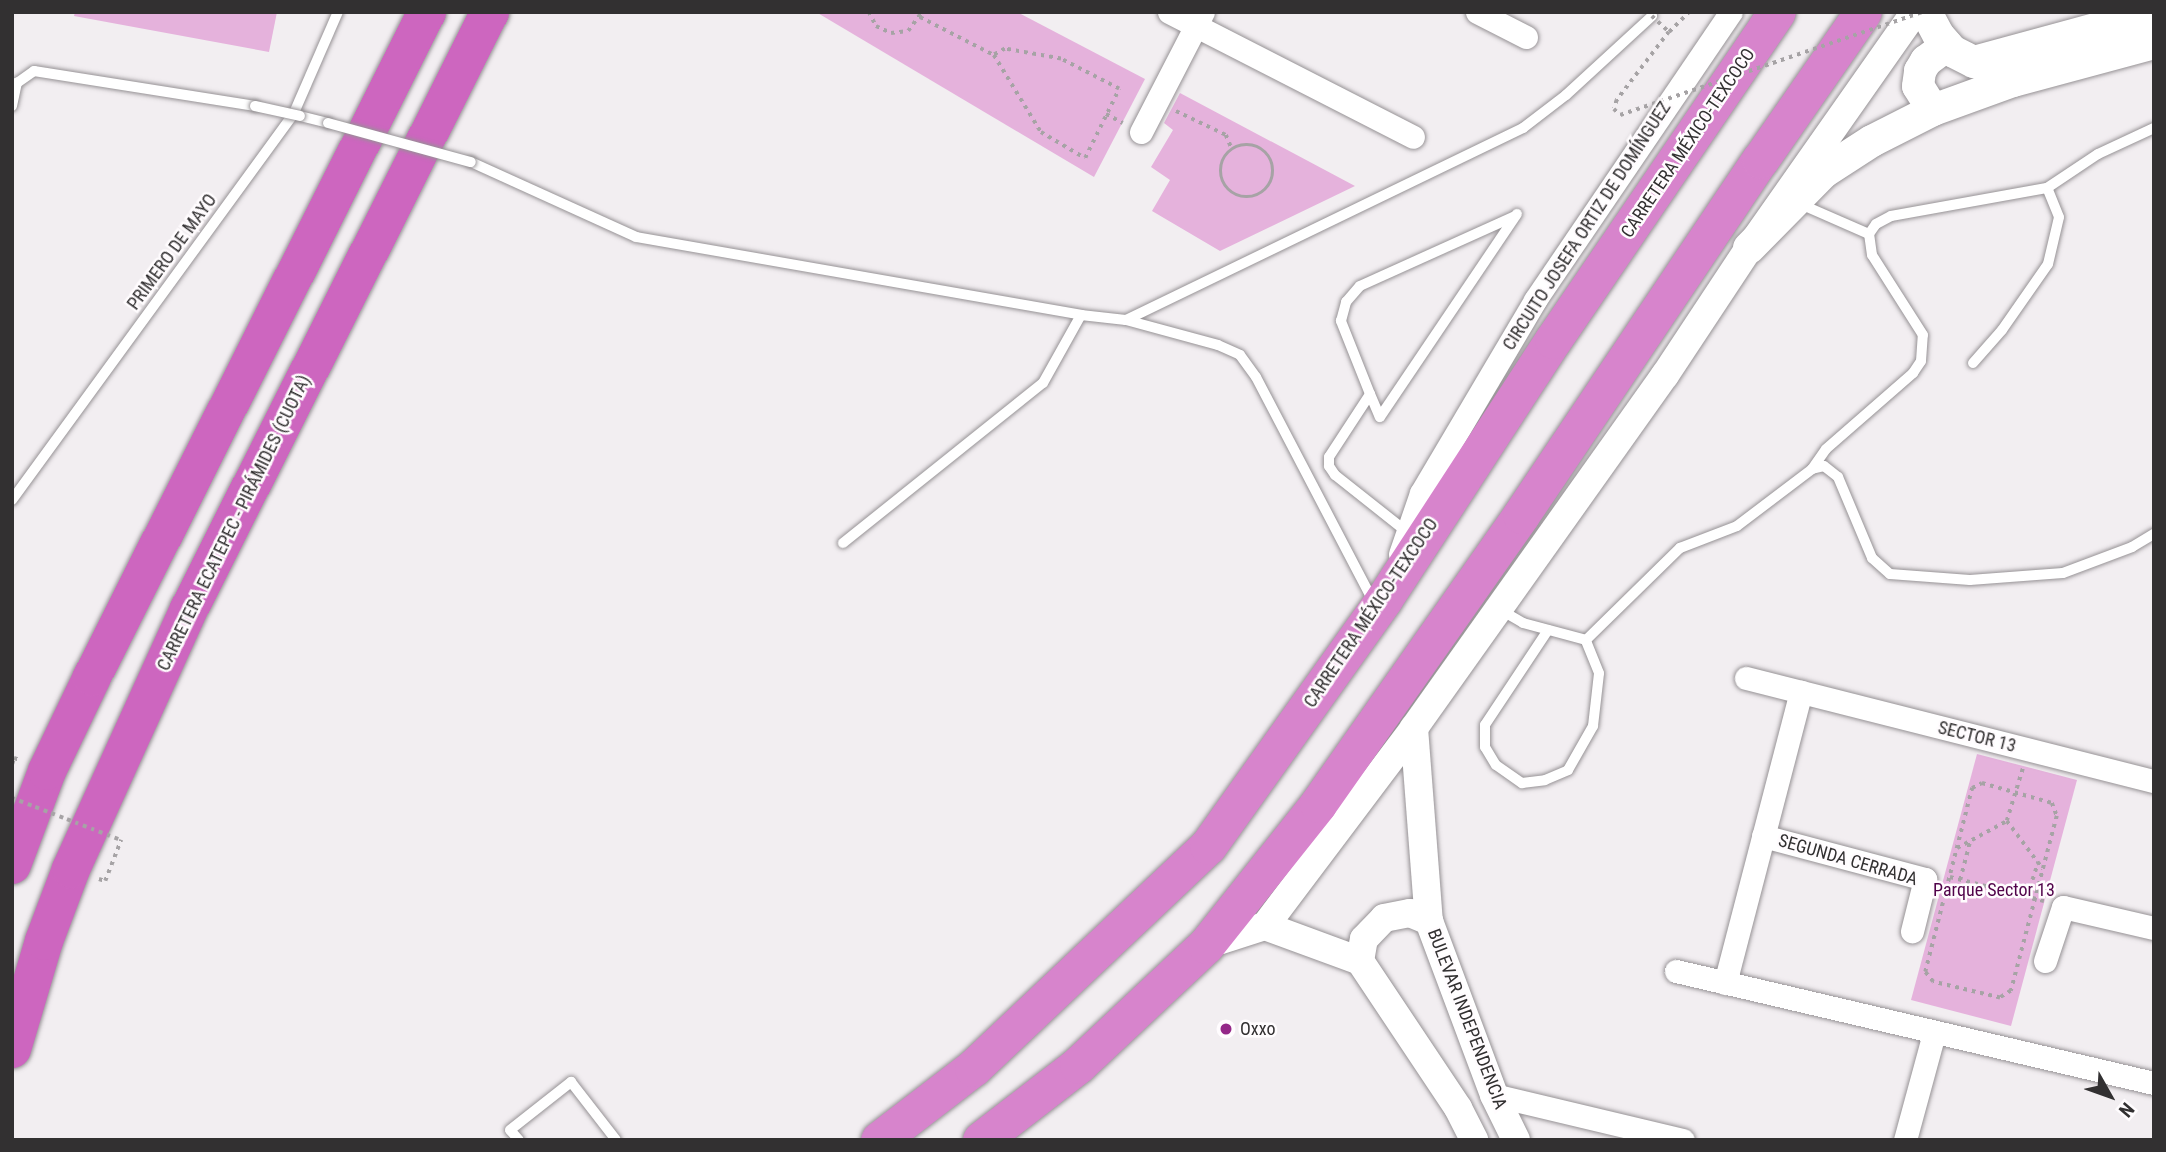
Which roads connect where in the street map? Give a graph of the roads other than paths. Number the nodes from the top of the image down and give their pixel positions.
1 (338, 12) edge
2 (427, 12) edge
3 (490, 12) edge
4 (1169, 12) edge
5 (1477, 12) edge
6 (1731, 12) edge
7 (1777, 12) edge
8 (1863, 12) edge
9 (1915, 12) edge
10 (1924, 12) edge
11 (2154, 13) edge
12 (1652, 16) road end
13 (1199, 19) edge
14 (1526, 37) dead end
15 (2154, 43) edge
16 (1947, 45) junction
17 (12, 106) edge
18 (1933, 110) junction
19 (2154, 128) edge
20 (1141, 132) dead end
21 (1413, 137) dead end
22 (2047, 188) junction
23 (1795, 201) junction
24 (1869, 234) junction
25 (1749, 248) junction
26 (1080, 315) junction
27 (1126, 320) junction
28 (1973, 363) dead end
29 (1370, 394) junction
30 (1812, 469) junction
31 (12, 500) edge
32 (2154, 534) edge
33 (1415, 536) junction
34 (843, 543) dead end
35 (1380, 604) junction
36 (1499, 609) junction
37 (1548, 630) junction
38 (1586, 640) junction
39 (1746, 678) dead end
40 (1801, 692) junction
41 (1413, 728) junction
42 (2154, 781) edge
43 (1763, 836) junction
44 (12, 864) edge
45 (1429, 922) junction
46 (1265, 926) junction
47 (2154, 928) edge
48 (1912, 931) dead end
49 (1206, 945) junction
50 (1360, 961) junction
51 (2045, 961) dead end
52 (1676, 971) dead end
53 (1725, 983) junction
54 (1934, 1033) junction
55 (12, 1049) edge
56 (2154, 1083) edge
57 (1494, 1095) junction
58 (519, 1140) edge
59 (616, 1140) edge
60 (879, 1140) edge
61 (981, 1140) edge
62 (1474, 1140) edge
63 (1516, 1140) edge
64 (1683, 1140) edge
65 (1905, 1140) edge

1 - 31 lane, PRIMERO DE MAYO
2 - 44 highway
3 - 55 highway, CARRETERA ECATEPEC - PIRÁMIDES (CUOTA)
4 - 13 street
5 - 14 street
6 - 33 street, CIRCUITO JOSEFA ORTIZ DE DOMÍNGUEZ
7 - 33 highway, CARRETERA MÉXICO-TEXCOCO
8 - 49 highway
9 - 25 street
10 - 16 main road
11 - 16 main road
12 - 27 lane
13 - 20 street
13 - 21 street
15 - 18 main road
16 - 18 main road
17 - 26 lane, bridge
18 - 23 main road
19 - 22 lane
22 - 24 lane
22 - 28 lane
23 - 24 lane
23 - 25 main road
24 - 30 lane
25 - 36 street
26 - 27 lane
26 - 34 lane
27 - 35 lane
29 - 29 lane
29 - 33 lane
30 - 32 lane
30 - 38 lane
33 - 35 highway, CARRETERA MÉXICO-TEXCOCO
35 - 60 highway, CARRETERA MÉXICO-TEXCOCO
36 - 37 lane
36 - 41 street
37 - 38 lane
37 - 38 lane
39 - 40 street, SECTOR 13
40 - 42 street, SECTOR 13
40 - 43 street
41 - 45 street, BULEVAR INDEPENDENCIA
41 - 46 street
43 - 48 street, SEGUNDA CERRADA
43 - 53 street
45 - 50 street
45 - 57 street, BULEVAR INDEPENDENCIA
46 - 49 street
46 - 50 street
47 - 51 street
49 - 61 highway
50 - 62 street
52 - 53 street
53 - 54 street
54 - 56 street
54 - 65 street
57 - 63 street, BULEVAR INDEPENDENCIA
57 - 64 street
58 - 59 lane

